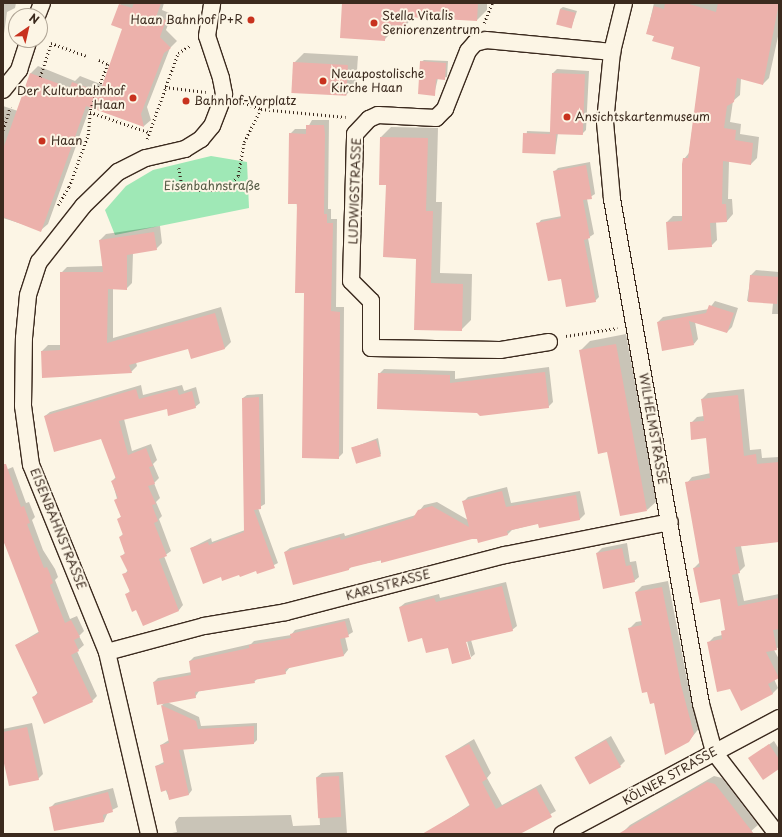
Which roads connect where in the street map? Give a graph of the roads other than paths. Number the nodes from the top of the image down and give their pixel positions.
1 (212, 3) edge
2 (624, 3) edge
3 (26, 48) edge
4 (612, 52) junction
5 (4, 90) edge
6 (555, 340) road end
7 (670, 522) junction
8 (107, 652) junction
9 (779, 718) edge
10 (714, 752) junction
11 (148, 834) edge
12 (562, 834) edge
13 (777, 834) edge

1 - 8 street, EISENBAHNSTRASSE
2 - 4 street, WILHELMSTRASSE
3 - 5 street
4 - 6 street, LUDWIGSTRASSE
4 - 7 street, WILHELMSTRASSE
7 - 8 street, KARLSTRASSE
7 - 10 street, WILHELMSTRASSE
8 - 11 street, EISENBAHNSTRASSE
9 - 10 street, KÖLNER STRASSE
10 - 12 street, KÖLNER STRASSE
10 - 13 street, WILHELMSTRASSE

